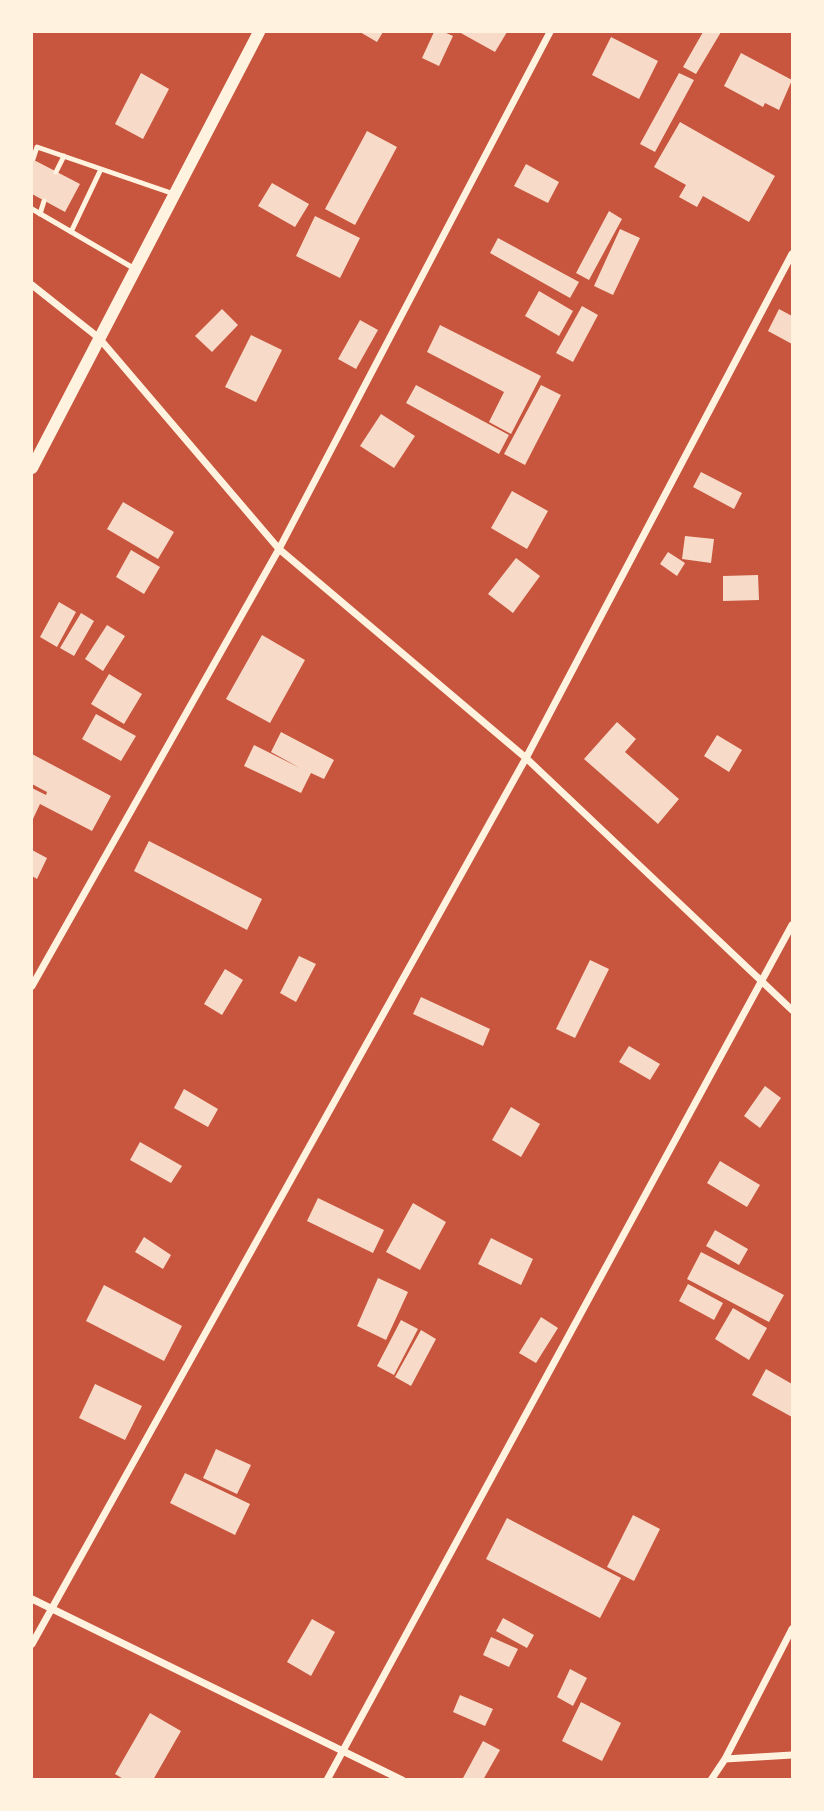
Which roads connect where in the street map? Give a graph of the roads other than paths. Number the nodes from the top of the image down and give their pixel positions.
1 (260, 32) edge
2 (550, 32) edge
3 (64, 156) junction
4 (33, 159) edge
5 (101, 169) junction
6 (56, 172) dead end
7 (175, 194) junction
8 (44, 201) dead end
9 (32, 209) edge
10 (40, 214) junction
11 (71, 232) junction
12 (793, 254) edge
13 (135, 269) junction
14 (32, 285) edge
15 (99, 338) junction
16 (32, 468) edge
17 (279, 549) junction
18 (526, 758) junction
19 (793, 925) edge
20 (762, 980) junction
21 (32, 986) edge
22 (793, 1010) edge
23 (32, 1599) edge
24 (51, 1608) junction
25 (793, 1629) edge
26 (32, 1644) edge
27 (343, 1750) junction
28 (793, 1755) edge
29 (724, 1759) junction
30 (327, 1780) edge
31 (402, 1780) edge
32 (711, 1780) edge

1 - 7 street
2 - 17 street
3 - 4 lane
3 - 5 lane
3 - 6 lane
5 - 7 lane
5 - 11 lane
7 - 13 street
8 - 10 lane
9 - 10 lane
10 - 11 lane
11 - 13 lane
12 - 18 street
13 - 15 street
14 - 15 street
15 - 16 street
15 - 17 street
17 - 18 street
17 - 21 street
18 - 20 street
18 - 24 street
19 - 20 street
20 - 22 street
20 - 27 street
23 - 24 street
24 - 26 street
24 - 27 street
25 - 29 street
27 - 30 street
27 - 31 street
28 - 29 street
29 - 32 street

